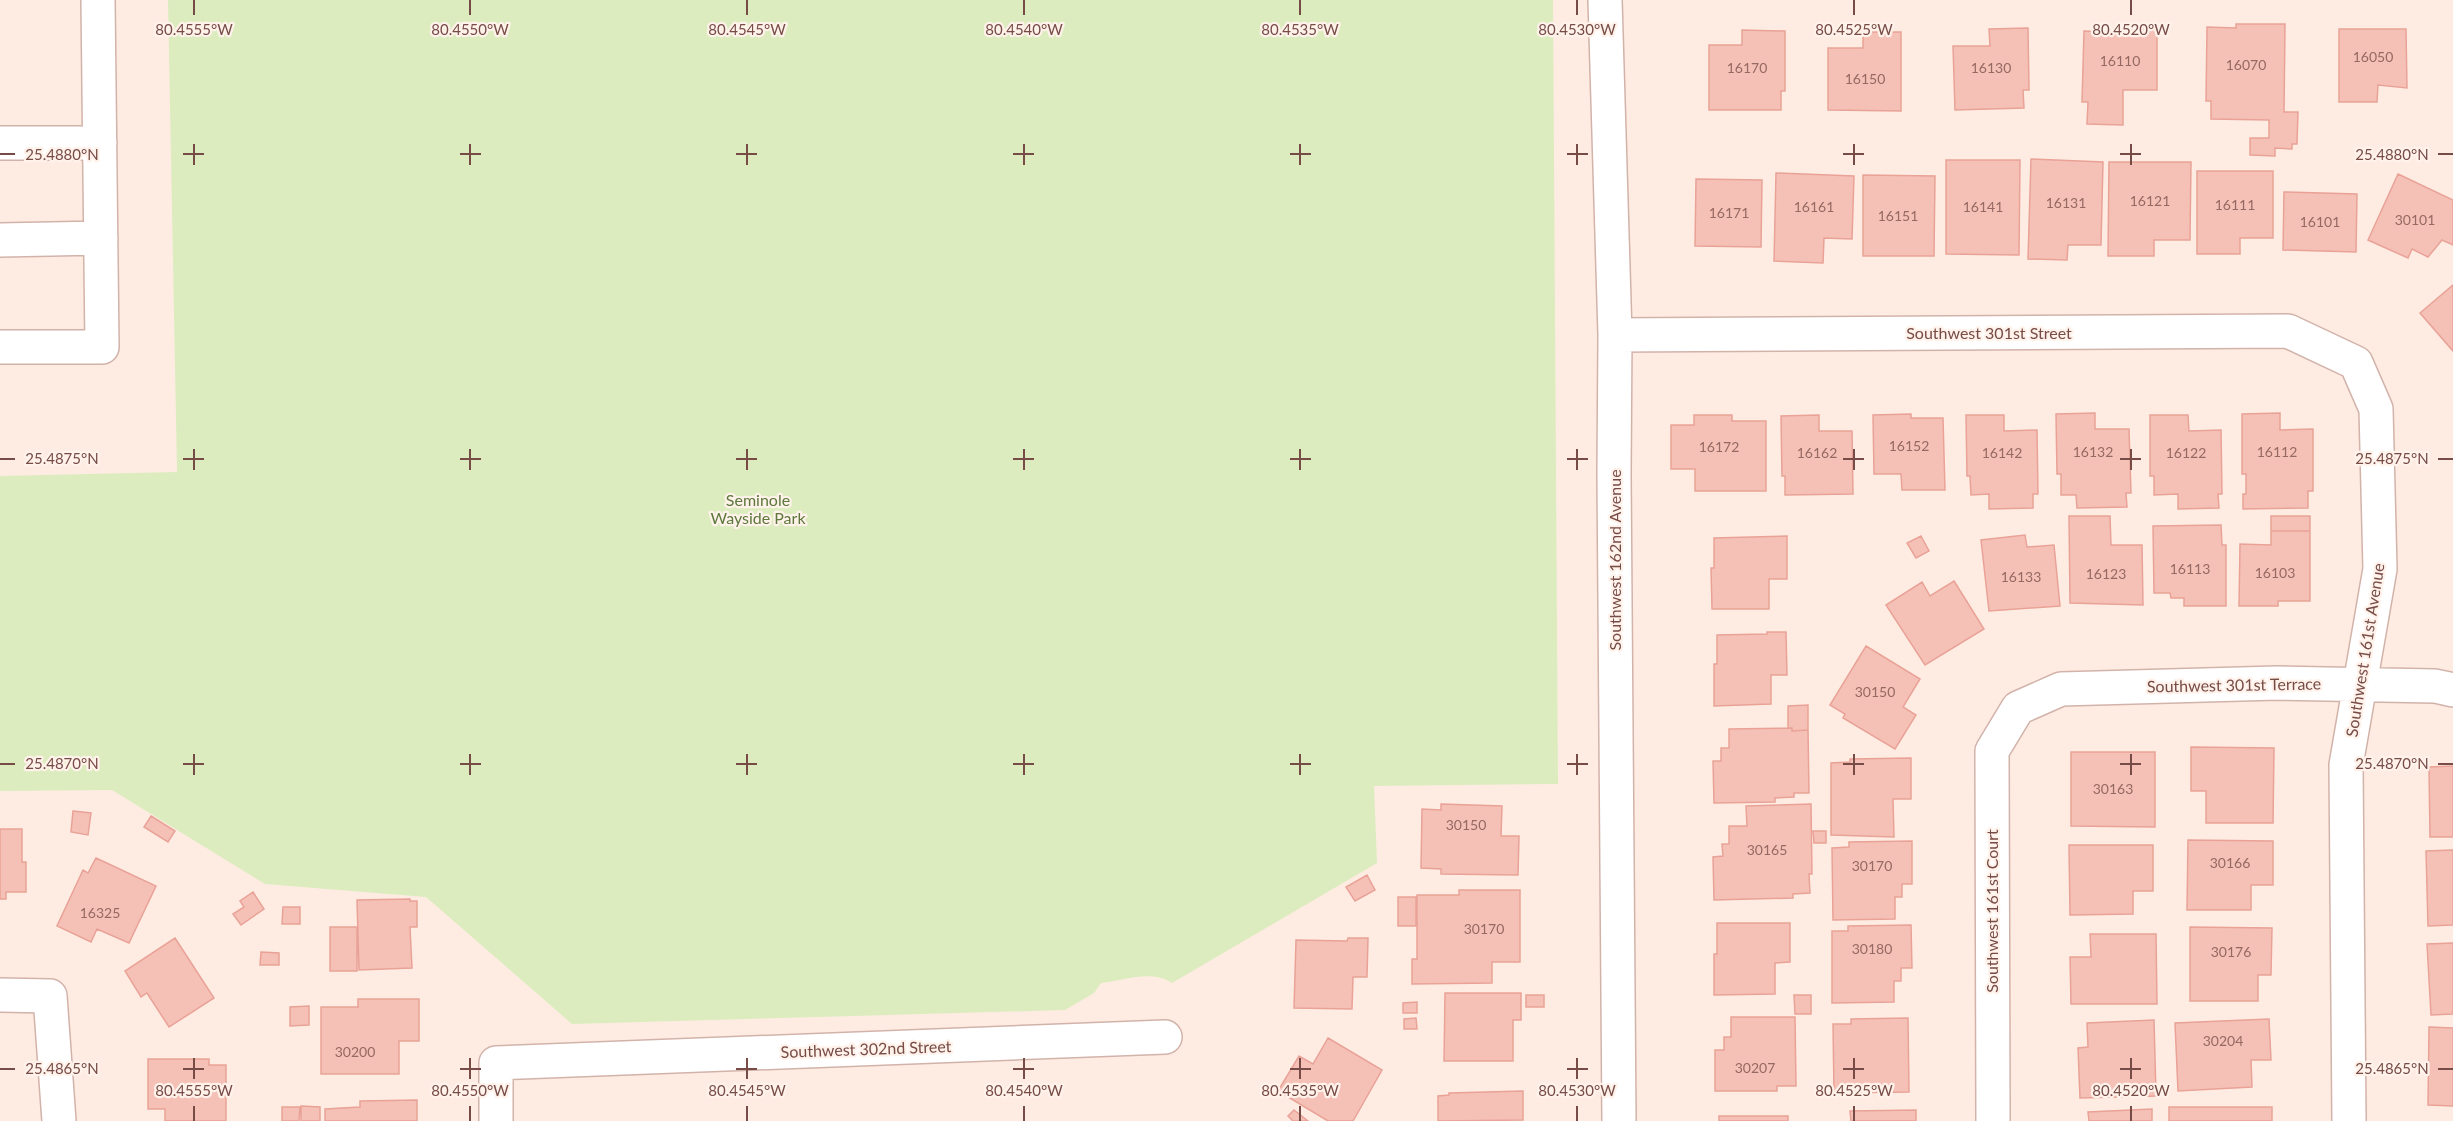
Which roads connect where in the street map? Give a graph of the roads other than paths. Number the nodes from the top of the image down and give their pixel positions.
1 (98, 0) edge
2 (1605, 0) edge
3 (0, 143) edge
4 (100, 143) junction
5 (100, 238) junction
6 (0, 240) edge
7 (1615, 335) junction
8 (0, 347) edge
9 (2356, 363) joint
10 (2360, 685) junction
11 (2453, 690) edge
12 (2018, 708) joint
13 (0, 995) edge
14 (1165, 1037) dead end
15 (59, 1121) edge
16 (496, 1121) edge
17 (1619, 1121) edge
18 (1993, 1121) edge
19 (2349, 1121) edge

1 - 4 street
2 - 7 street, Southwest 162nd Avenue
3 - 4 street
4 - 5 street
5 - 6 street
5 - 8 street
7 - 9 street, Southwest 301st Street
7 - 17 street, Southwest 162nd Avenue
9 - 10 street, Southwest 161st Avenue
10 - 11 street, Southwest 301st Terrace
10 - 12 street, Southwest 301st Terrace
10 - 19 street, Southwest 161st Avenue
12 - 18 street, Southwest 161st Court
13 - 15 street
14 - 16 street, Southwest 302nd Street

